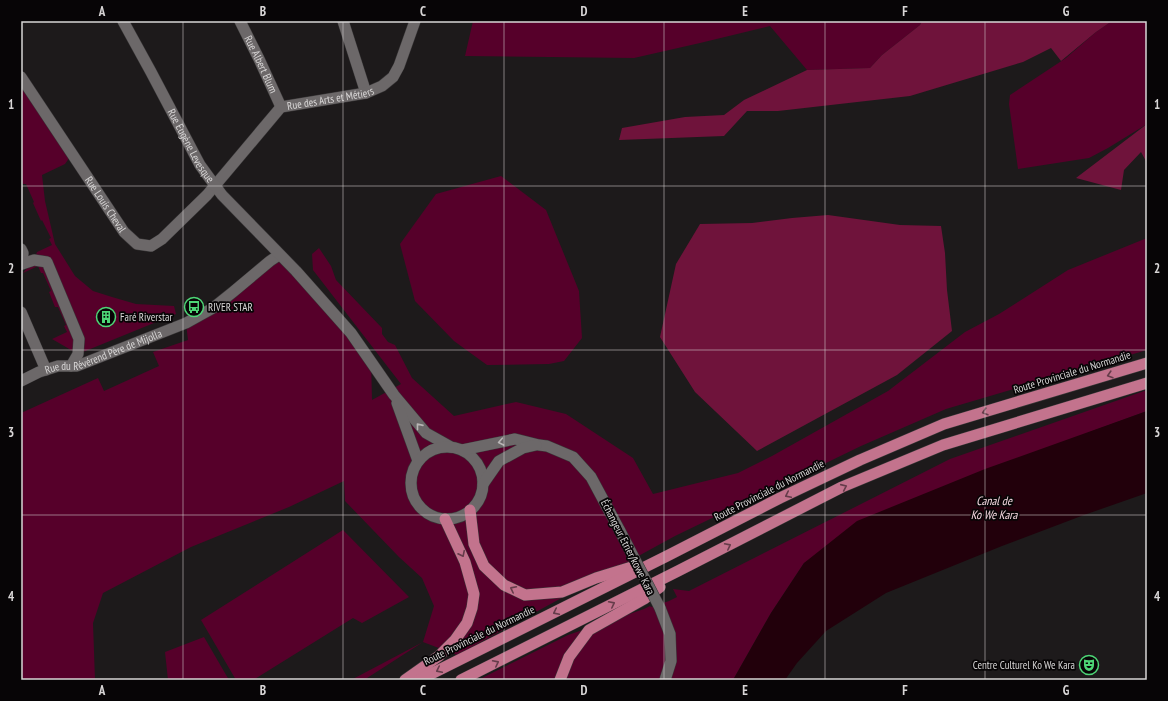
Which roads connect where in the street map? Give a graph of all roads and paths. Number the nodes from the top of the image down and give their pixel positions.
1 (123, 21) edge
2 (240, 21) edge
3 (343, 21) edge
4 (415, 21) edge
5 (21, 77) edge
6 (366, 93) junction
7 (281, 107) junction
8 (215, 186) junction
9 (21, 248) edge
10 (279, 255) junction
11 (22, 264) edge
12 (21, 312) edge
13 (1147, 363) edge
14 (72, 366) junction
15 (46, 370) junction
16 (21, 381) edge
17 (1147, 382) edge
18 (394, 395) junction
19 (539, 445) junction
20 (457, 448) junction
21 (418, 461) junction
22 (483, 484) junction
23 (470, 510) junction
24 (445, 519) junction
25 (667, 556) junction
26 (678, 572) junction
27 (405, 680) edge
28 (419, 680) edge
29 (461, 680) edge
30 (560, 680) edge
31 (665, 680) edge

1 - 8 street, Rue Eugène Levesque
2 - 7 street, Rue Albert Blum
3 - 6 street
4 - 6 street, Rue des Arts et Métiers
5 - 8 street, Rue Louis Cheval
6 - 7 street, Rue des Arts et Métiers
7 - 8 street, Rue des Arts et Métiers
8 - 10 street, Rue Eugène Levesque
9 - 11 street
10 - 14 street, Rue du Révérend Père de Mijolla
10 - 18 street, Rue Eugène Levesque
11 - 14 street
12 - 15 street
13 -> 25 highway, Route Provinciale du Normandie
14 - 15 street, Rue du Révérend Père de Mijolla
15 - 16 street, Rue du Révérend Père de Mijolla
26 -> 17 highway
20 -> 18 street, Rue Eugène Levesque
18 - 21 street, Rue Eugène Levesque
19 -> 20 street, Échangeur Etrier/kowe Kara
19 - 22 street
19 - 31 street, Échangeur Etrier/kowe Kara, bridge
20 - 21 street
20 - 22 street
21 - 24 street
22 - 23 street
23 - 24 street
25 -> 23 highway
24 -> 27 highway
25 -> 28 highway, Route Provinciale du Normandie
29 -> 26 highway
26 - 30 highway

